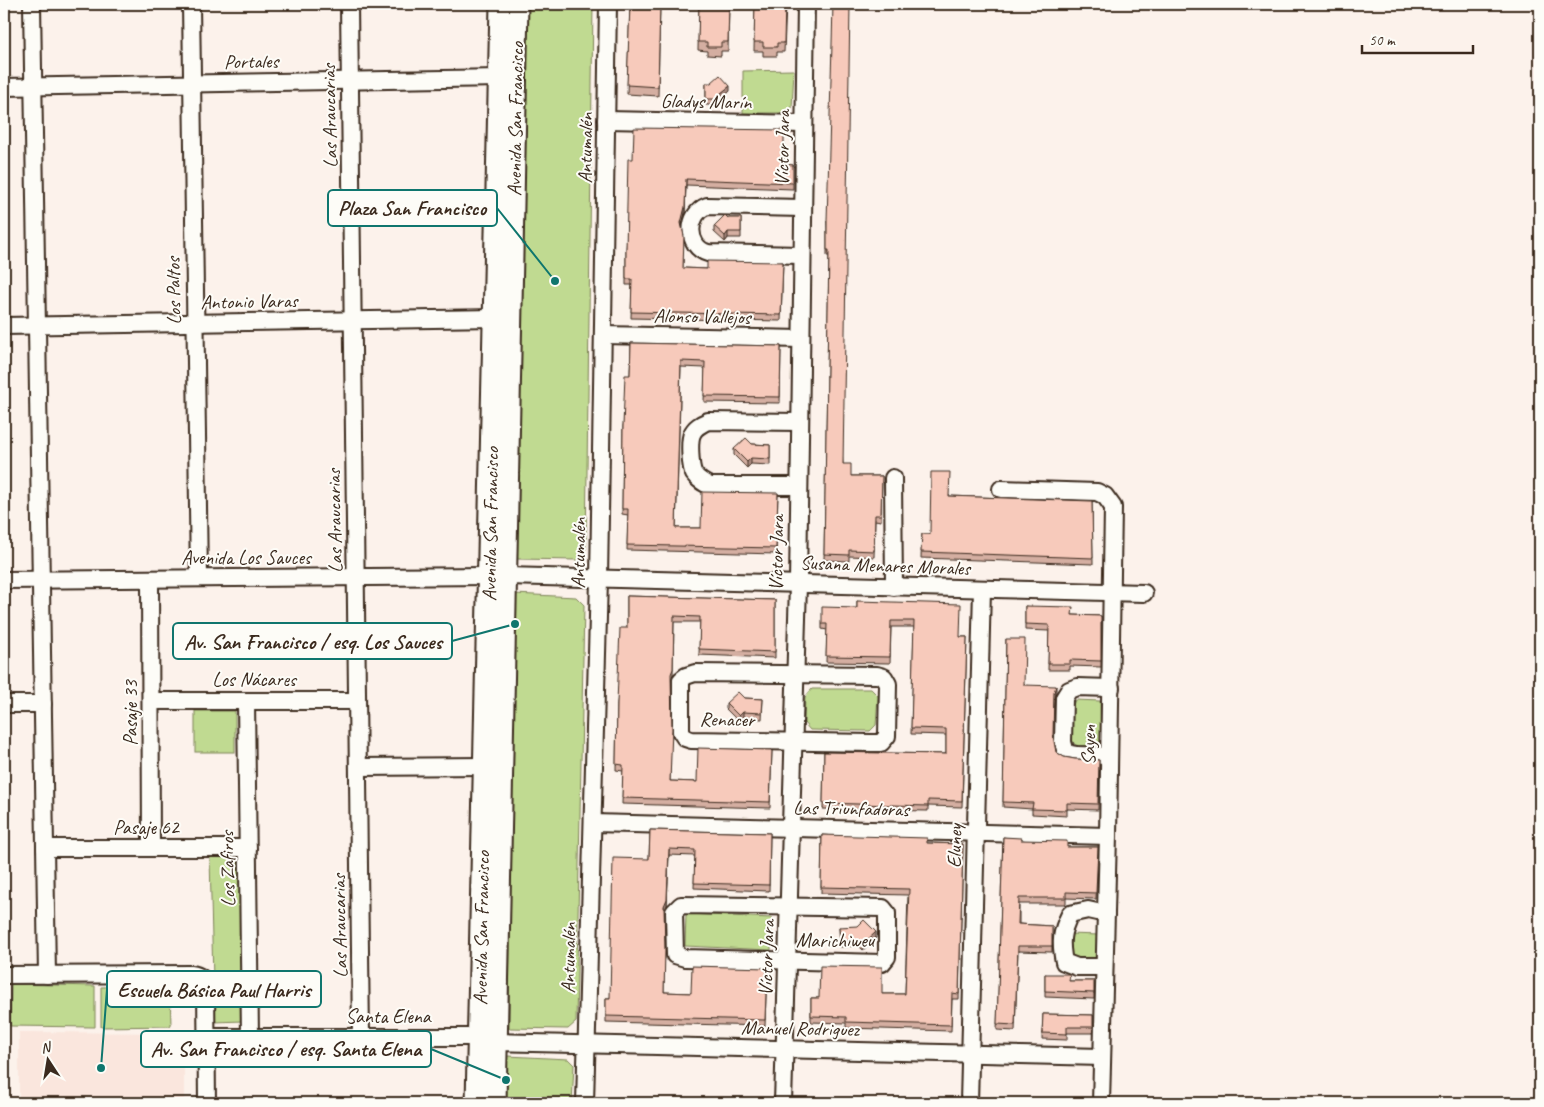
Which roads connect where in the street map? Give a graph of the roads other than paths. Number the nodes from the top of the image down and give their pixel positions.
1 (32, 4) edge
2 (191, 4) edge
3 (349, 4) edge
4 (501, 4) edge
5 (517, 4) edge
6 (608, 4) edge
7 (806, 4) edge
8 (500, 78) junction
9 (350, 81) junction
10 (192, 84) junction
11 (4, 87) edge
12 (33, 87) junction
13 (606, 120) junction
14 (804, 124) junction
15 (803, 208) junction
16 (802, 255) junction
17 (495, 318) junction
18 (353, 320) junction
19 (195, 323) junction
20 (37, 325) junction
21 (4, 326) edge
22 (603, 335) junction
23 (801, 339) junction
24 (800, 422) junction
25 (894, 478) dead end
26 (799, 486) junction
27 (1001, 489) dead end
28 (497, 576) junction
29 (356, 577) junction
30 (198, 578) junction
31 (41, 579) junction
32 (150, 579) junction
33 (599, 579) junction
34 (4, 580) edge
35 (798, 584) junction
36 (894, 586) junction
37 (982, 589) junction
38 (1112, 593) junction
39 (1144, 594) dead end
40 (794, 674) junction
41 (1111, 688) junction
42 (151, 701) junction
43 (246, 701) junction
44 (357, 701) junction
45 (4, 704) edge
46 (43, 704) junction
47 (793, 741) junction
48 (1109, 756) junction
49 (484, 766) junction
50 (358, 768) junction
51 (593, 822) junction
52 (791, 828) junction
53 (976, 832) junction
54 (1108, 836) junction
55 (45, 848) junction
56 (151, 848) junction
57 (248, 848) junction
58 (788, 906) junction
59 (1106, 914) junction
60 (786, 962) junction
61 (1104, 967) junction
62 (4, 975) edge
63 (47, 975) junction
64 (207, 1037) junction
65 (250, 1037) junction
66 (362, 1037) junction
67 (487, 1040) junction
68 (587, 1044) junction
69 (784, 1049) junction
70 (970, 1054) junction
71 (1102, 1057) junction
72 (207, 1103) edge
73 (477, 1103) edge
74 (495, 1103) edge
75 (585, 1103) edge
76 (783, 1103) edge
77 (969, 1103) edge
78 (1101, 1103) edge

1 - 12 street
2 - 10 street, Los Paltos
3 - 9 street, Las Araucarias
4 - 8 main road, Avenida San Francisco
5 - 28 main road, Avenida San Francisco
6 - 13 street, Antumalén
7 - 14 street, Víctor Jara
8 - 9 street, Portales
8 - 17 main road, Avenida San Francisco
9 - 10 street, Portales
9 - 18 street, Las Araucarias
10 - 12 street, Portales
10 - 19 street, Los Paltos
11 - 12 street, Portales
12 - 20 street
13 - 14 street, Gladys Marín
13 - 22 street, Antumalén
14 - 15 street, Víctor Jara
15 - 16 street, Víctor Jara
15 - 16 street
16 - 23 street, Víctor Jara
17 - 18 street, Antonio Varas
17 - 28 main road, Avenida San Francisco
18 - 19 street, Antonio Varas
18 - 29 street, Las Araucarias
19 - 20 street, Antonio Varas
19 - 30 street, Los Paltos
20 - 21 street, Antonio Varas
20 - 31 street
22 - 23 street, Alonso Vallejos
22 - 33 street, Antumalén
23 - 24 street, Víctor Jara
24 - 26 street, Víctor Jara
24 - 26 street
25 - 36 street
26 - 35 street, Víctor Jara
27 - 38 street, Sayen
28 - 29 street, Avenida Los Sauces
28 - 33 street, Susana Menares Morales
28 - 49 main road, Avenida San Francisco
28 - 67 main road, Avenida San Francisco
29 - 30 street, Avenida Los Sauces
29 - 44 street, Las Araucarias
30 - 32 street, Avenida Los Sauces
31 - 32 street, Avenida Los Sauces
31 - 34 street, Avenida Los Sauces
31 - 46 street
32 - 42 street, Pasaje 33
33 - 35 street, Susana Menares Morales
33 - 51 street, Antumalén
35 - 36 street, Susana Menares Morales
35 - 40 street, Víctor Jara
36 - 37 street, Susana Menares Morales
37 - 38 street, Susana Menares Morales
37 - 53 street, Eluney
38 - 39 street, Susana Menares Morales
38 - 41 street, Sayen
40 - 47 street, Víctor Jara
40 - 47 street
40 - 47 street, Renacer
41 - 48 street, Sayen
41 - 48 street
42 - 43 street, Los Nácares
42 - 56 street, Pasaje 33
43 - 44 street, Los Nácares
43 - 57 street, Los Zafiros
44 - 50 street, Las Araucarias
45 - 46 street
46 - 55 street
47 - 52 street, Víctor Jara
48 - 54 street, Sayen
49 - 50 street
49 - 67 main road, Avenida San Francisco
50 - 66 street, Las Araucarias
51 - 52 street, Las Triunfadoras
51 - 68 street, Antumalén
52 - 53 street, Las Triunfadoras
52 - 58 street, Víctor Jara
53 - 54 street, Las Triunfadoras
53 - 70 street, Eluney
54 - 59 street, Sayen
55 - 56 street, Pasaje 62
55 - 63 street
56 - 57 street, Pasaje 62
57 - 65 street, Los Zafiros
58 - 60 street, Víctor Jara
58 - 60 street, Marichiweu
58 - 60 street
59 - 61 street, Sayen
59 - 61 street
60 - 69 street, Víctor Jara
61 - 71 street, Sayen
62 - 63 street
63 - 64 street
64 - 65 street, Santa Elena
64 - 72 street
65 - 66 street, Santa Elena
66 - 67 street, Santa Elena
67 - 68 street, Manuel Rodriguez
67 - 73 main road, Avenida San Francisco
67 - 74 main road, Avenida San Francisco
68 - 69 street, Manuel Rodriguez
68 - 75 street, Antumalén
69 - 70 street, Manuel Rodriguez
69 - 76 street, Víctor Jara
70 - 71 street, Manuel Rodriguez
70 - 77 street, Eluney
71 - 78 street, Sayen

